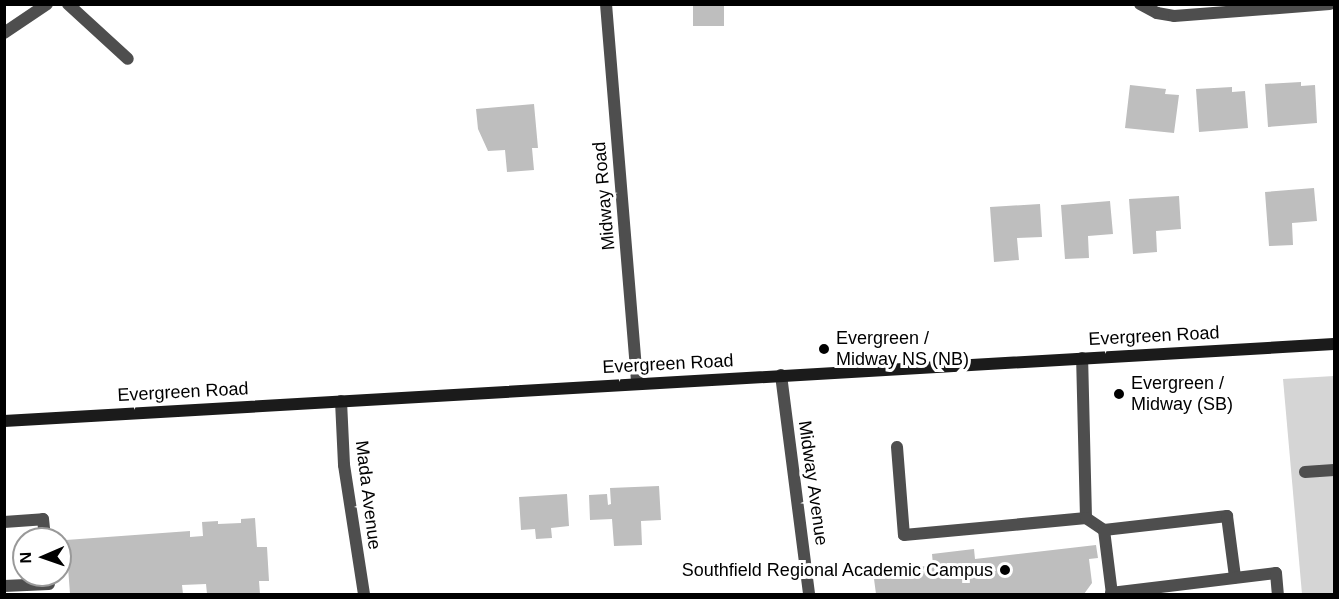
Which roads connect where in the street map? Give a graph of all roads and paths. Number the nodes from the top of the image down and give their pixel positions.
1 (47, 4) edge
2 (69, 4) edge
3 (606, 4) edge
4 (1140, 4) edge
5 (1330, 4) edge
6 (4, 33) edge
7 (128, 59) dead end
8 (1335, 344) edge
9 (1082, 358) junction
10 (781, 375) junction
11 (637, 383) junction
12 (340, 400) junction
13 (4, 421) edge
14 (897, 447) dead end
15 (1335, 471) edge
16 (1305, 472) dead end
17 (1086, 518) junction
18 (4, 522) edge
19 (44, 527) edge
20 (1104, 530) junction
21 (1234, 577) junction
22 (364, 594) edge
23 (808, 594) edge
24 (1111, 594) edge
25 (1278, 594) edge

1 - 6 street
2 - 7 street
3 - 11 street, Midway Road
4 - 5 street
8 - 9 main road, Evergreen Road
9 - 10 main road, Evergreen Road
9 - 17 street
10 - 11 main road, Evergreen Road
10 - 23 street, Midway Avenue
11 - 12 main road, Evergreen Road
12 - 13 main road, Evergreen Road
12 - 22 street, Mada Avenue
14 - 17 street
15 - 16 street
17 - 20 street
18 - 19 street
20 - 21 street
20 - 24 street
21 - 24 street
21 - 25 street

